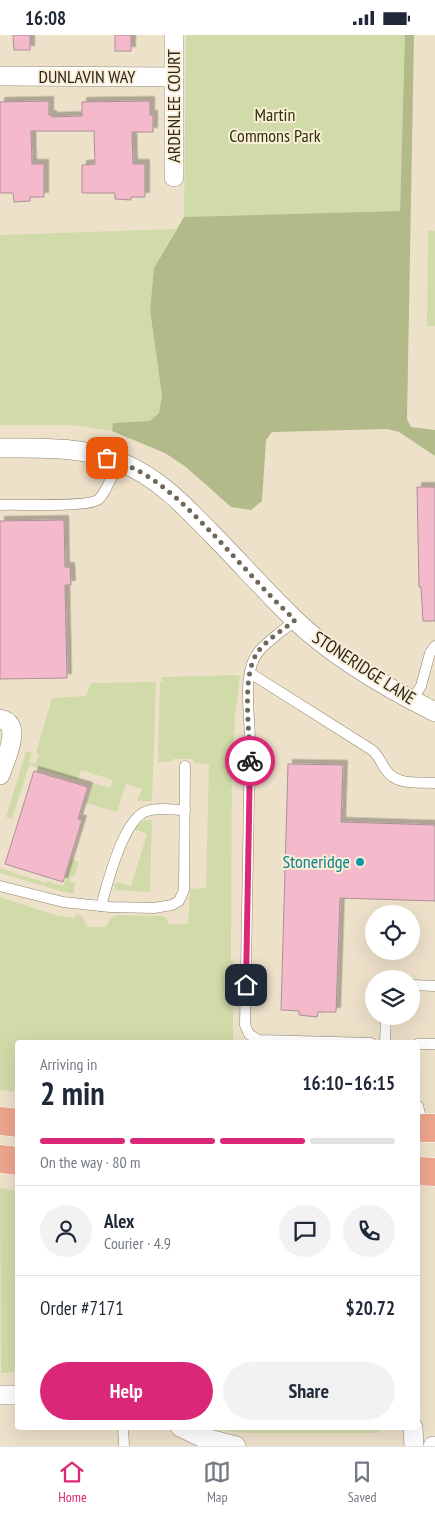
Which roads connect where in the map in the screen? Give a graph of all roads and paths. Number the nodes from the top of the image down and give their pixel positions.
1 (174, 35) edge
2 (0, 76) edge
3 (174, 77) junction
4 (174, 177) dead end
5 (0, 448) edge
6 (119, 461) junction
7 (0, 505) edge
8 (295, 620) junction
9 (435, 646) edge
10 (250, 673) junction
11 (412, 700) junction
12 (435, 712) edge
13 (0, 719) edge
14 (185, 766) dead end
15 (0, 775) edge
16 (435, 783) edge
17 (185, 810) junction
18 (0, 886) edge
19 (101, 905) junction
20 (420, 985) edge
21 (435, 986) edge
22 (386, 1025) edge
23 (286, 1040) edge
24 (386, 1040) edge
25 (420, 1044) edge
26 (435, 1044) edge
27 (0, 1121) edge
28 (15, 1123) edge
29 (0, 1159) edge
30 (15, 1161) edge
31 (420, 1171) edge
32 (435, 1172) edge
33 (0, 1395) edge
34 (15, 1395) edge
35 (124, 1430) edge
36 (186, 1430) edge
37 (413, 1430) edge
38 (124, 1446) edge
39 (236, 1446) edge
40 (414, 1446) edge

1 - 3 street, ARDENLEE COURT
2 - 3 street, DUNLAVIN WAY
3 - 4 street, ARDENLEE COURT
5 - 6 street, STONERIDGE LANE
6 - 7 lane
6 - 8 street, STONERIDGE LANE
8 - 10 lane
8 - 11 street, STONERIDGE LANE
9 - 11 lane
10 - 16 lane
10 - 23 lane
11 - 12 street, STONERIDGE LANE
13 - 15 street
14 - 17 lane
17 - 19 lane
17 - 19 lane
18 - 19 lane
20 - 21 lane
22 - 24 lane
25 - 26 lane
27 - 28 main road
29 - 30 main road
31 - 32 main road
33 - 34 street
35 - 38 lane
36 - 39 street
37 - 40 street

